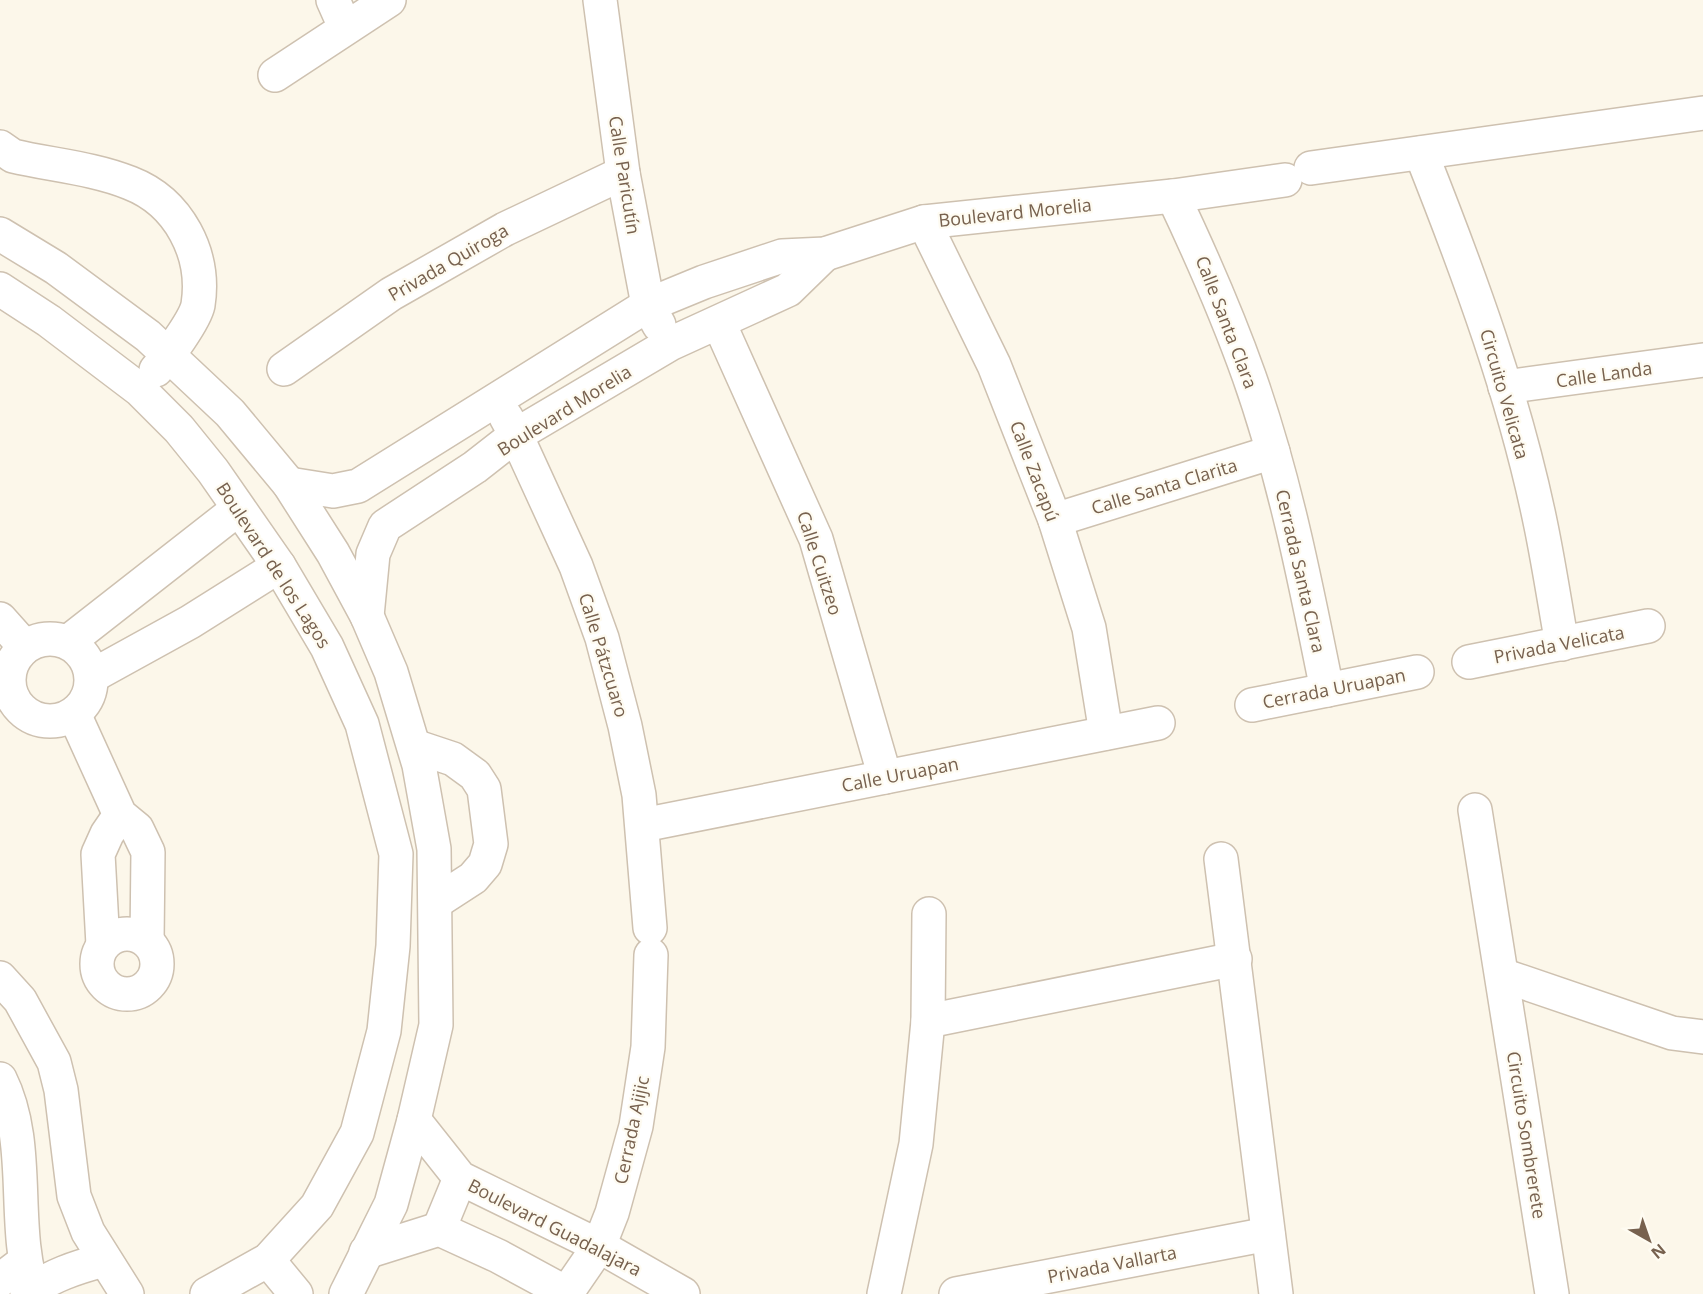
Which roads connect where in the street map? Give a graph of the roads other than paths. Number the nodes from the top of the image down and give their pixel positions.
1 (389, 0) edge
2 (600, 0) edge
3 (339, 13) edge
4 (275, 75) dead end
5 (1703, 113) edge
6 (0, 147) edge
7 (1421, 153) junction
8 (623, 173) junction
9 (1173, 196) junction
10 (924, 222) junction
11 (0, 234) edge
12 (825, 254) junction
13 (0, 289) edge
14 (648, 305) junction
15 (719, 323) junction
16 (670, 344) junction
17 (170, 354) junction
18 (1703, 360) edge
19 (284, 369) dead end
20 (1505, 387) junction
21 (140, 390) junction
22 (495, 400) junction
23 (516, 435) junction
24 (1273, 452) junction
25 (289, 484) junction
26 (358, 486) junction
27 (238, 509) junction
28 (1055, 520) junction
29 (385, 526) junction
30 (279, 566) junction
31 (367, 616) junction
32 (0, 619) edge
33 (1648, 626) dead end
34 (68, 642) junction
35 (1562, 644) junction
36 (25, 647) junction
37 (1469, 662) dead end
38 (1417, 672) dead end
39 (92, 676) junction
40 (1327, 690) junction
41 (1252, 705) dead end
42 (8, 707) edge
43 (74, 714) junction
44 (1158, 723) dead end
45 (1106, 733) junction
46 (414, 746) junction
47 (885, 777) junction
48 (1475, 810) dead end
49 (120, 815) junction
50 (643, 825) junction
51 (434, 849) junction
52 (396, 854) junction
53 (1221, 859) dead end
54 (436, 902) junction
55 (929, 914) dead end
56 (147, 941) junction
57 (651, 941) joint
58 (104, 945) junction
59 (1235, 959) junction
60 (1502, 975) junction
61 (0, 978) edge
62 (928, 1021) junction
63 (1703, 1037) edge
64 (0, 1079) edge
65 (414, 1120) junction
66 (460, 1178) junction
67 (439, 1229) junction
68 (1268, 1234) junction
69 (599, 1246) junction
70 (366, 1252) junction
71 (104, 1260) junction
72 (268, 1260) junction
73 (24, 1284) edge
74 (127, 1294) edge
75 (207, 1294) edge
76 (296, 1294) edge
77 (346, 1294) edge
78 (567, 1294) edge
79 (683, 1294) edge
80 (884, 1294) edge
81 (956, 1294) edge
82 (1276, 1294) edge
83 (1552, 1294) edge

1 - 3 street
2 - 8 street, Calle Paricutín
3 - 4 street
5 - 7 street
6 - 17 street
7 - 9 street, Boulevard Morelia
7 - 20 street, Circuito Velicata
8 - 14 street, Calle Paricutín
8 - 19 street, Privada Quiroga
9 - 10 street, Boulevard Morelia
9 - 24 street, Calle Santa Clara
10 - 12 street, Boulevard Morelia
10 - 28 street, Calle Zacapú
11 - 17 street
12 - 14 street, Boulevard Morelia
12 - 15 street, Boulevard Morelia
13 - 21 street, Boulevard de los Lagos
14 - 16 street, Calle Paricutín
14 - 22 street, Boulevard Morelia
15 - 16 street, Boulevard Morelia
15 - 47 street, Calle Cuitzeo
16 - 23 street, Boulevard Morelia
17 - 21 street
17 - 25 street
18 - 20 street, Calle Landa
20 - 35 street, Circuito Velicata
21 - 27 street, Boulevard de los Lagos
22 - 23 street, Calle Pátzcuaro
22 - 26 street, Boulevard Morelia
23 - 29 street, Boulevard Morelia
23 - 50 street, Calle Pátzcuaro
24 - 28 street, Calle Santa Clarita
24 - 40 street, Cerrada Santa Clara
25 - 26 street, Boulevard Morelia
25 - 31 street
26 - 29 street
27 - 30 street, Boulevard de los Lagos
27 - 34 street
28 - 45 street, Calle Zacapú
29 - 31 street
30 - 39 street
30 - 52 street, Boulevard de los Lagos
31 - 46 street
32 - 36 street
33 - 35 street, Privada Velicata
34 - 36 street
34 - 39 street
35 - 37 street, Privada Velicata
36 - 42 street
38 - 40 street, Cerrada Uruapan
39 - 43 street
40 - 41 street, Cerrada Uruapan
42 - 43 street
43 - 49 street
44 - 45 street, Calle Uruapan
45 - 47 street, Calle Uruapan
46 - 51 street
46 - 54 street
47 - 50 street, Calle Uruapan
48 - 60 street, Circuito Sombrerete
49 - 56 street
49 - 58 street
50 - 57 street, Calle Pátzcuaro
51 - 52 street
51 - 54 street
52 - 72 street, Boulevard de los Lagos
53 - 59 street
54 - 65 street
55 - 62 street
56 - 58 street
56 - 58 street
57 - 69 street, Cerrada Ajijic
59 - 62 street
59 - 68 street
60 - 63 street
60 - 83 street, Circuito Sombrerete
61 - 71 street
62 - 80 street
64 - 73 street
65 - 66 street, Boulevard Guadalajara
65 - 70 street
66 - 67 street
66 - 69 street, Boulevard Guadalajara
67 - 70 street
67 - 78 street
68 - 81 street, Privada Vallarta
68 - 82 street
69 - 78 street, Cerrada Ajijic
69 - 79 street, Boulevard Guadalajara
70 - 77 street
71 - 73 street
71 - 74 street
72 - 75 street, Boulevard de los Lagos
72 - 76 street

